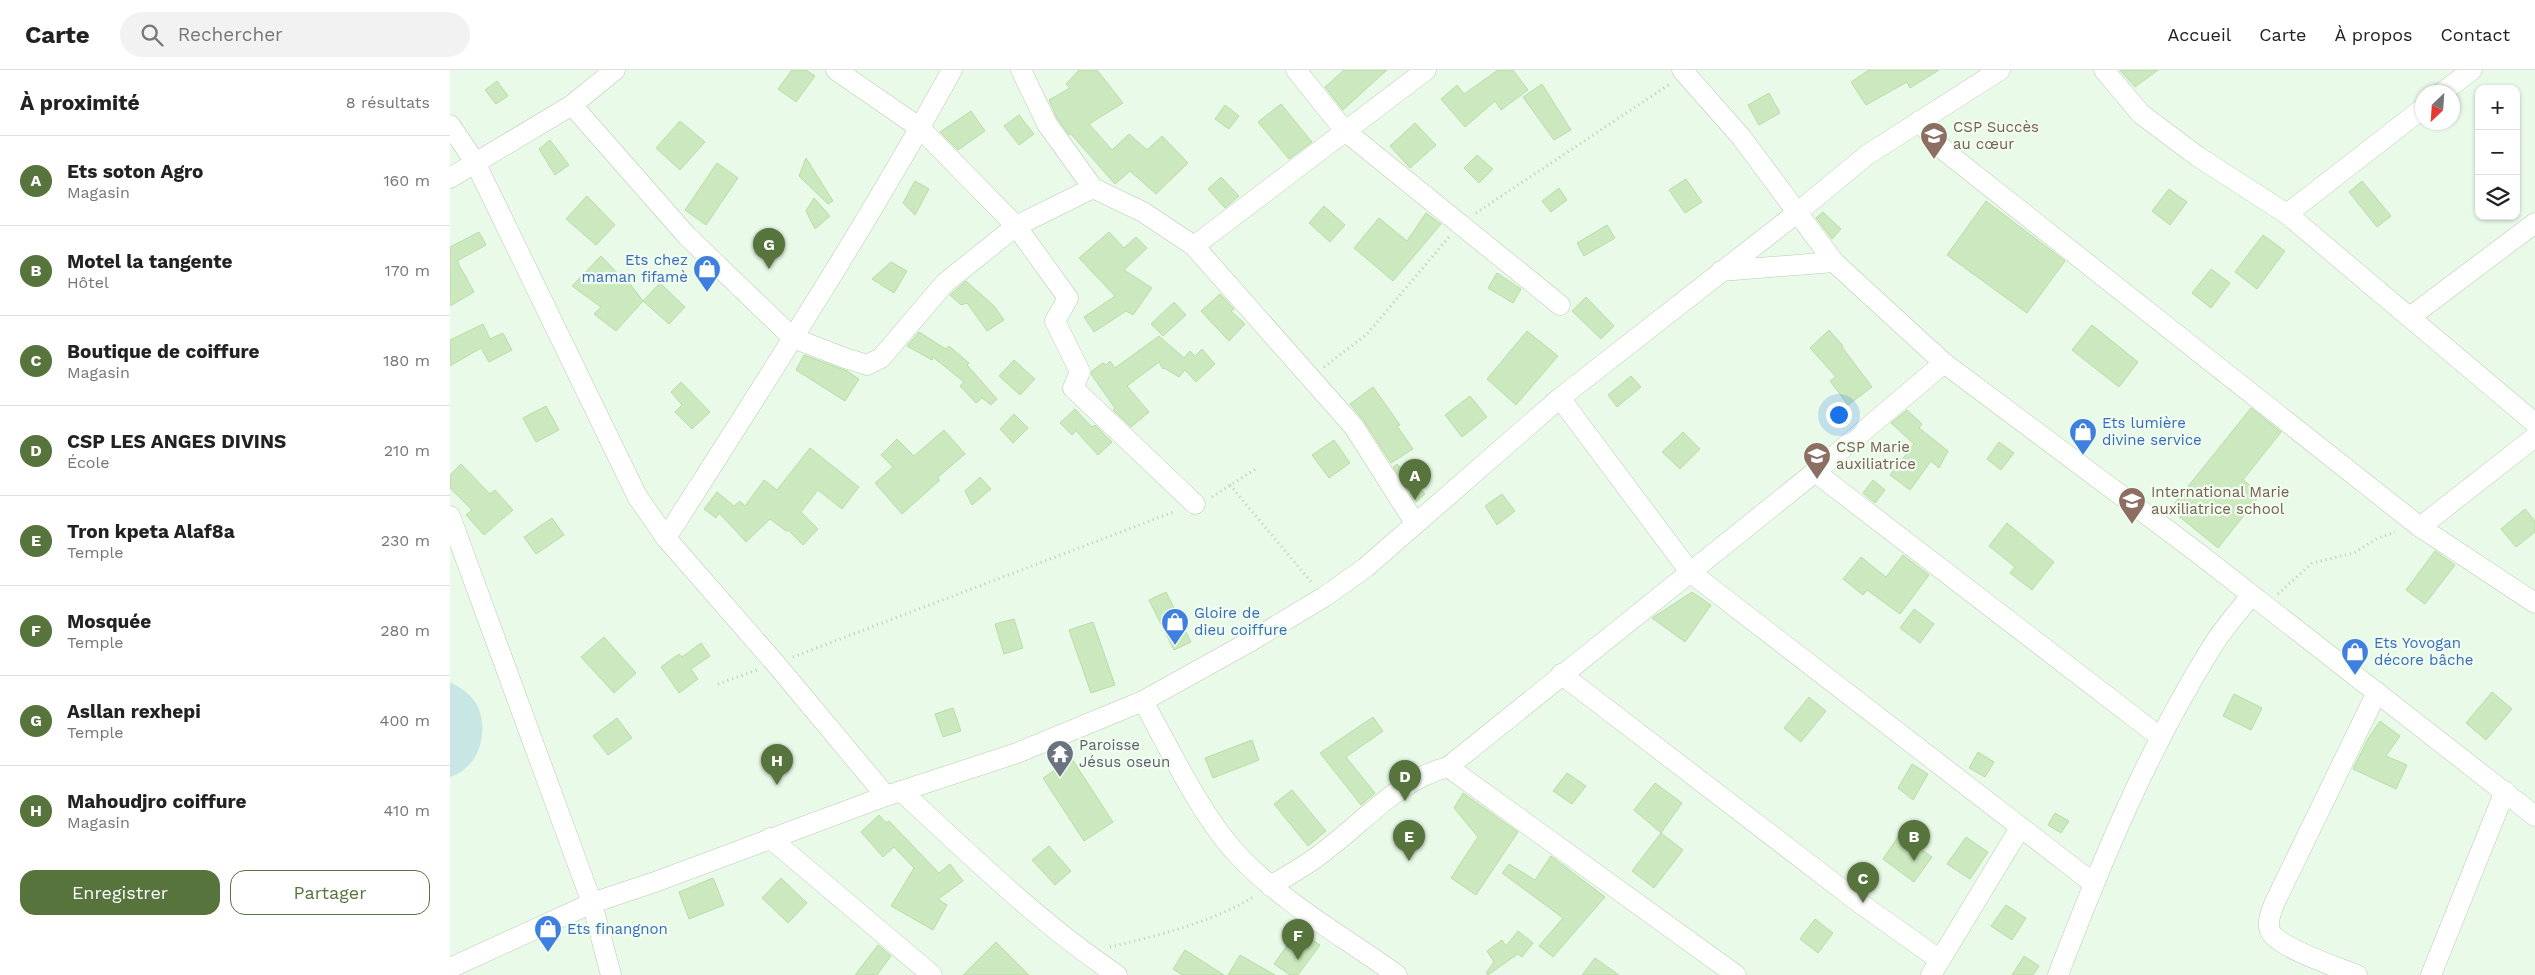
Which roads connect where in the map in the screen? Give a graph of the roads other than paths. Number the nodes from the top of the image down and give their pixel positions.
1 (615, 70) edge
2 (836, 70) edge
3 (952, 70) edge
4 (1022, 70) edge
5 (1296, 70) edge
6 (1426, 70) edge
7 (2000, 70) edge
8 (2104, 70) edge
9 (2472, 70) edge
10 (1687, 71) edge
11 (2452, 85) edge
12 (572, 104) junction
13 (2415, 114) edge
14 (1919, 121) junction
15 (450, 125) edge
16 (920, 128) junction
17 (1345, 131) junction
18 (475, 162) junction
19 (450, 178) edge
20 (1092, 188) junction
21 (1798, 212) junction
22 (2287, 214) junction
23 (2535, 223) edge
24 (1016, 226) junction
25 (1194, 246) junction
26 (1834, 262) junction
27 (1721, 271) junction
28 (1560, 305) dead end
29 (2410, 317) junction
30 (793, 338) junction
31 (1944, 363) junction
32 (1560, 398) junction
33 (2535, 423) edge
34 (2535, 437) edge
35 (1815, 472) junction
36 (1195, 504) road end
37 (450, 516) edge
38 (1415, 523) junction
39 (2420, 527) junction
40 (666, 538) junction
41 (1690, 572) junction
42 (2251, 596) junction
43 (2535, 603) edge
44 (1561, 674) junction
45 (2377, 692) junction
46 (1143, 701) junction
47 (2160, 737) junction
48 (1448, 767) junction
49 (2505, 791) junction
50 (893, 794) junction
51 (2535, 816) edge
52 (2020, 828) junction
53 (770, 838) junction
54 (2093, 883) junction
55 (1270, 886) junction
56 (592, 903) junction
57 (1935, 967) edge
58 (450, 968) edge
59 (612, 975) edge
60 (932, 975) edge
61 (1117, 975) edge
62 (1397, 975) edge
63 (1736, 975) edge
64 (2058, 975) edge
65 (2357, 975) edge
66 (2431, 975) edge

1 - 12 street
2 - 16 street
3 - 16 street
4 - 20 street
5 - 17 street
6 - 17 street
7 - 14 street
8 - 22 street
9 - 11 street
10 - 21 street
12 - 18 street
12 - 30 street
13 - 22 street
14 - 21 street
14 - 39 street
15 - 18 street
16 - 24 street
16 - 30 street
17 - 25 street
17 - 28 street
18 - 19 street
18 - 40 street
20 - 24 street
20 - 25 street
21 - 26 street
21 - 27 street
22 - 29 street
23 - 29 street
24 - 30 street
24 - 36 street
25 - 38 street
26 - 27 street
26 - 31 street
27 - 32 street
29 - 33 street
30 - 40 street
31 - 35 street
31 - 42 street
32 - 38 street
32 - 41 street
34 - 39 street
35 - 41 street
35 - 47 street
37 - 56 street
38 - 46 street
39 - 43 street
40 - 50 street
41 - 44 street
41 - 52 street
42 - 45 street
42 - 47 street
44 - 48 street
44 - 57 street
45 - 49 street
45 - 65 street
46 - 50 street
46 - 55 street
47 - 54 street
48 - 55 street
48 - 63 street
49 - 51 street
49 - 66 street
50 - 53 street
50 - 61 street
52 - 54 street
52 - 57 street
53 - 56 street
53 - 60 street
54 - 64 street
55 - 62 street
56 - 58 street
56 - 59 street

